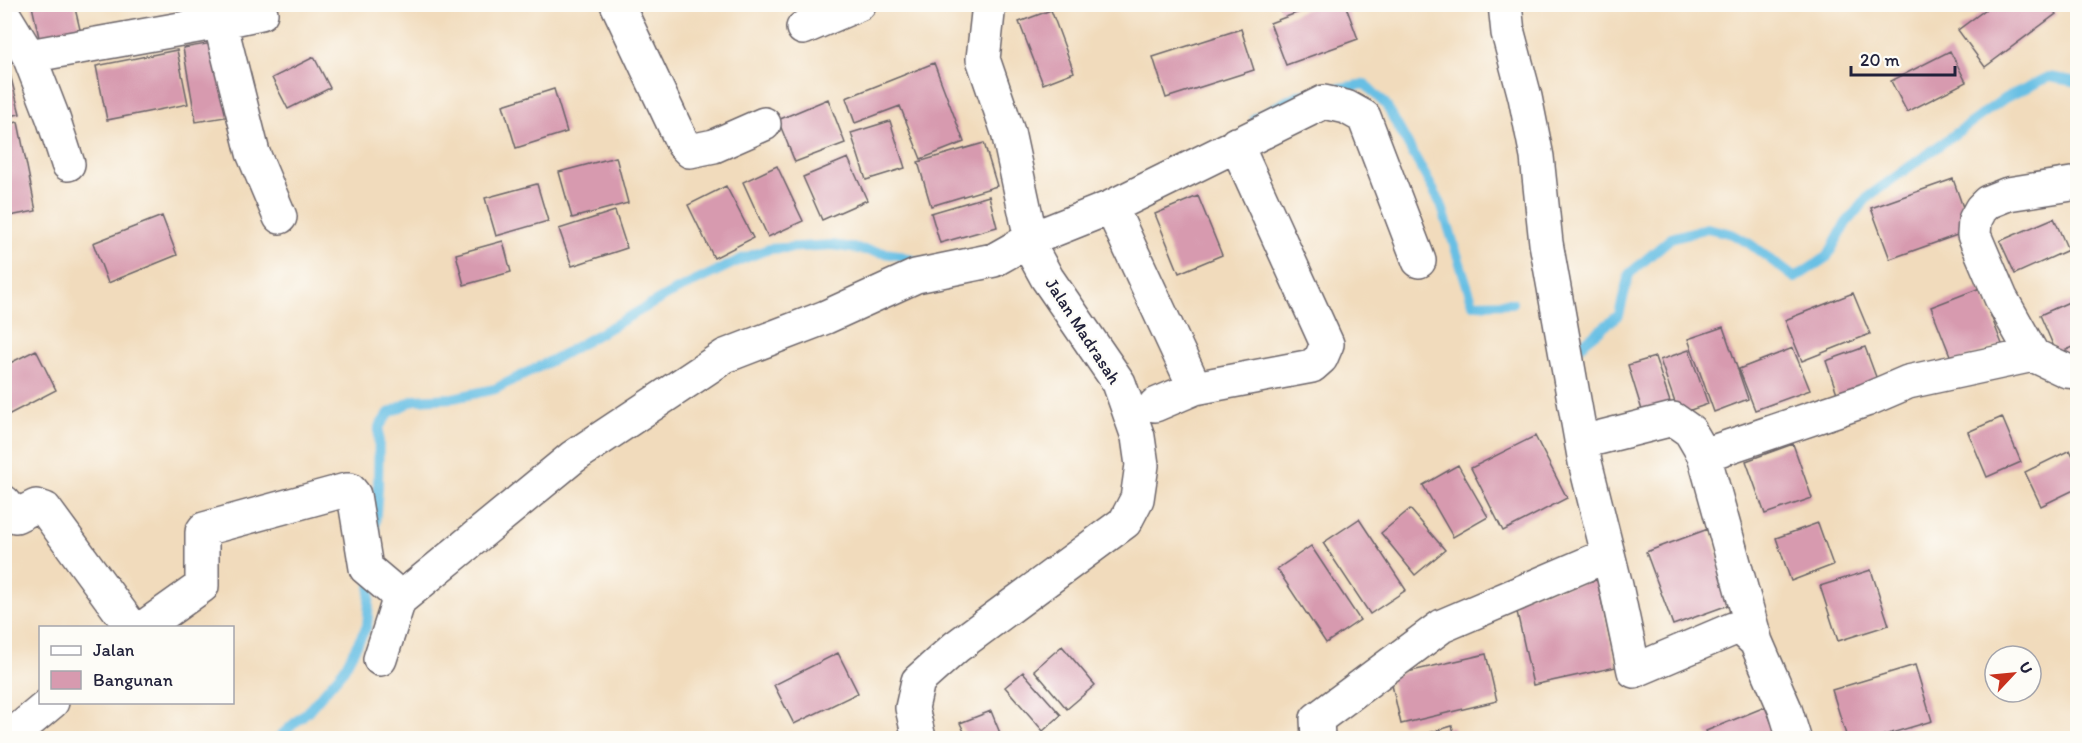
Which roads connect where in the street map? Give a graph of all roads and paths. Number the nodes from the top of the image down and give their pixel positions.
1 (617, 4) edge
2 (860, 4) edge
3 (989, 4) edge
4 (261, 13) dead end
5 (4, 15) edge
6 (1506, 19) edge
7 (220, 22) junction
8 (803, 28) dead end
9 (29, 56) junction
10 (764, 124) dead end
11 (1236, 144) junction
12 (68, 164) dead end
13 (2078, 183) edge
14 (1111, 207) junction
15 (280, 217) dead end
16 (1031, 239) junction
17 (1419, 261) dead end
18 (2033, 355) junction
19 (2078, 372) edge
20 (1195, 388) junction
21 (1155, 405) dead end
22 (1582, 442) junction
23 (1704, 455) junction
24 (8, 515) edge
25 (1608, 555) junction
26 (395, 595) junction
27 (131, 626) edge
28 (144, 626) edge
29 (1755, 642) junction
30 (380, 659) dead end
31 (50, 704) edge
32 (9, 738) edge
33 (919, 738) edge
34 (1318, 738) edge
35 (1794, 738) edge

1 - 10 street
2 - 8 street
3 - 16 street, Jalan Madrasah
4 - 7 street
5 - 9 street
6 - 22 street
7 - 9 street
7 - 15 street
9 - 12 street
11 - 14 street
11 - 17 street
11 - 20 street
13 - 18 street
14 - 16 street
14 - 20 street
16 - 26 street
16 - 33 street, Jalan Madrasah
18 - 19 street
18 - 23 street
20 - 21 street
22 - 23 street
22 - 25 street
23 - 29 street
24 - 27 street
25 - 29 street
25 - 34 street
26 - 28 street
26 - 30 street
29 - 35 street
31 - 32 street

